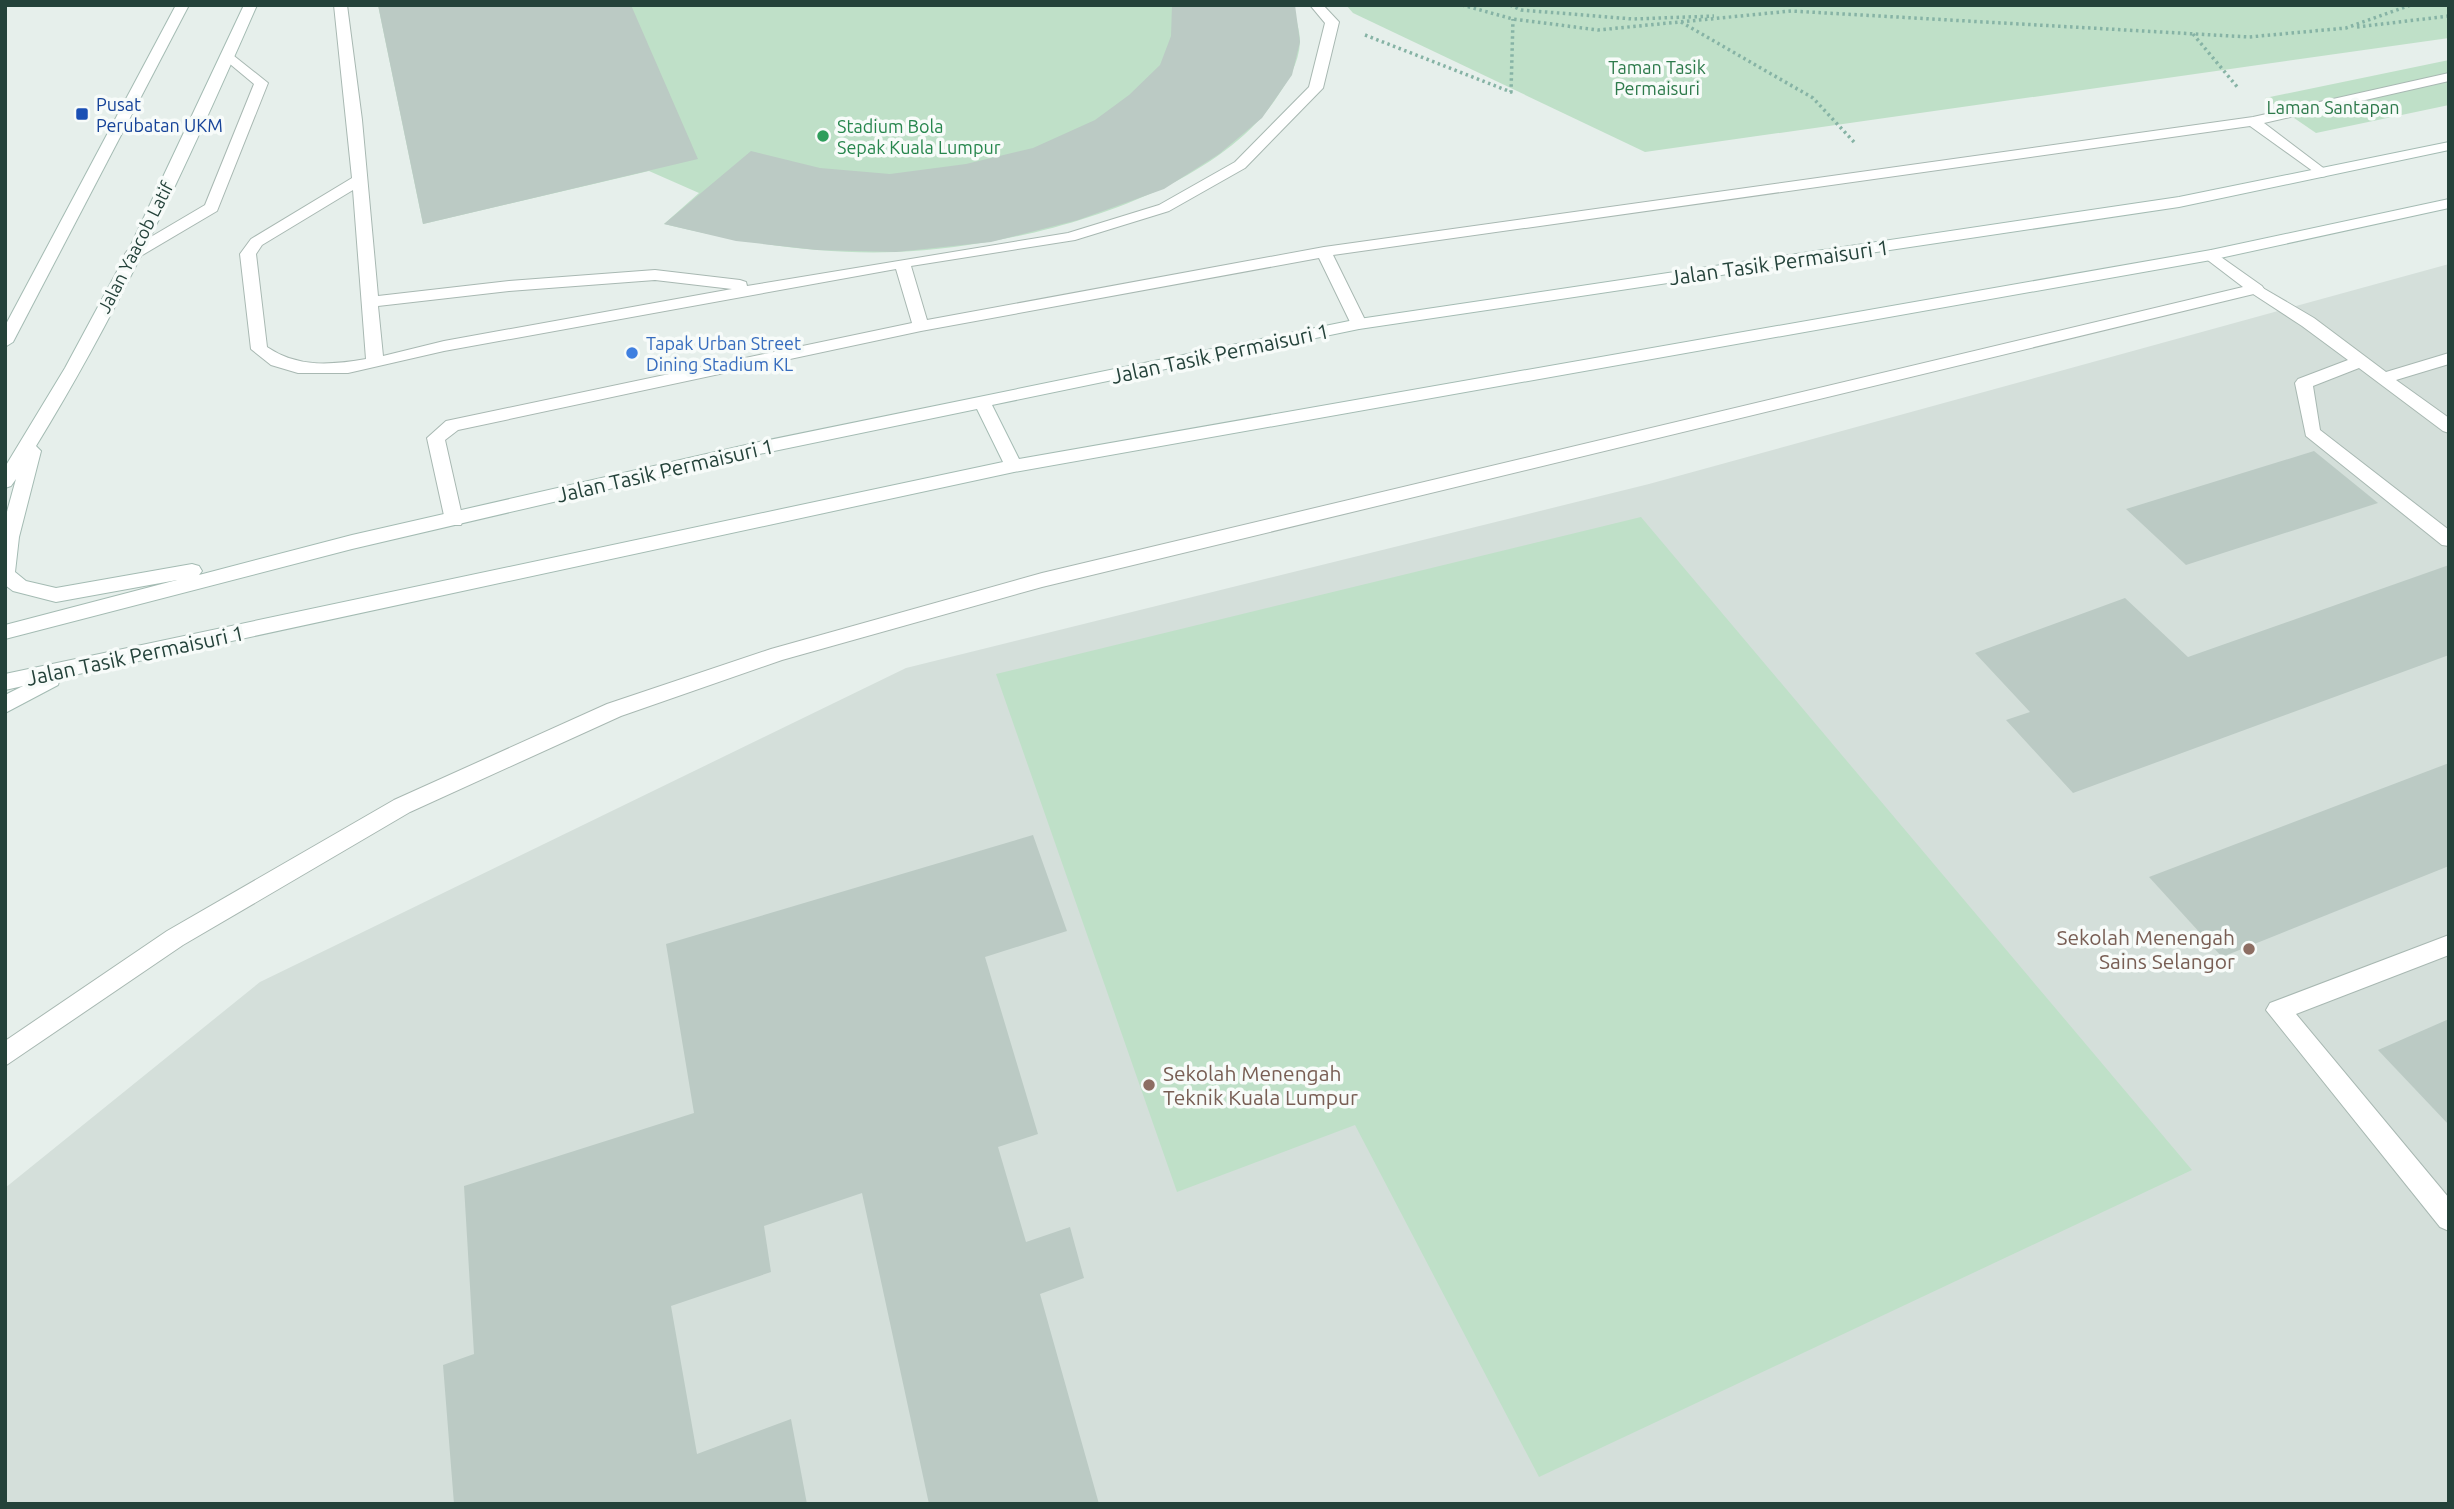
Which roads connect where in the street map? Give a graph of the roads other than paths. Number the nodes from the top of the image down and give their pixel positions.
1 (183, 5) edge
2 (251, 5) edge
3 (341, 5) edge
4 (1316, 5) edge
5 (229, 56) junction
6 (2449, 77) edge
7 (2253, 121) junction
8 (2449, 146) edge
9 (2321, 173) junction
10 (358, 181) junction
11 (2449, 203) edge
12 (1324, 253) junction
13 (133, 254) junction
14 (2211, 255) junction
15 (902, 263) junction
16 (763, 288) junction
17 (2256, 289) junction
18 (370, 302) junction
19 (1359, 324) junction
20 (921, 326) junction
21 (5, 342) edge
22 (2449, 358) edge
23 (2361, 361) junction
24 (376, 363) junction
25 (2383, 378) junction
26 (982, 402) junction
27 (2449, 427) edge
28 (37, 433) junction
29 (1014, 466) junction
30 (5, 482) edge
31 (454, 520) junction
32 (2449, 540) edge
33 (352, 542) junction
34 (5, 574) edge
35 (5, 632) edge
36 (71, 669) junction
37 (5, 682) edge
38 (5, 705) edge
39 (2449, 945) edge
40 (5, 1055) edge
41 (2449, 1218) edge

1 - 21 main road
2 - 5 main road, Jalan Yaacob Latif
3 - 10 main road
4 - 15 main road
5 - 13 main road, Jalan Yaacob Latif
5 - 13 main road
6 - 7 main road
7 - 9 main road
7 - 12 main road
8 - 9 main road, Jalan Tasik Permaisuri 1
9 - 19 main road, Jalan Tasik Permaisuri 1
10 - 18 main road
10 - 24 main road
11 - 14 main road, Jalan Tasik Permaisuri 1
12 - 19 main road
12 - 20 main road
13 - 28 main road, Jalan Yaacob Latif
14 - 17 main road
14 - 29 main road, Jalan Tasik Permaisuri 1
15 - 16 main road
15 - 20 main road
16 - 18 main road
16 - 24 main road
17 - 23 main road
17 - 40 main road
18 - 24 main road
19 - 26 main road, Jalan Tasik Permaisuri 1
20 - 31 main road
22 - 25 main road
23 - 25 main road
23 - 32 main road
25 - 27 main road
26 - 29 main road
26 - 31 main road, Jalan Tasik Permaisuri 1
28 - 30 main road, Jalan Yaacob Latif
28 - 34 main road
29 - 36 main road, Jalan Tasik Permaisuri 1
31 - 33 main road, Jalan Tasik Permaisuri 1
33 - 34 main road
33 - 35 main road, Jalan Tasik Permaisuri 1
36 - 37 main road, Jalan Tasik Permaisuri 1
36 - 38 main road
39 - 41 main road

